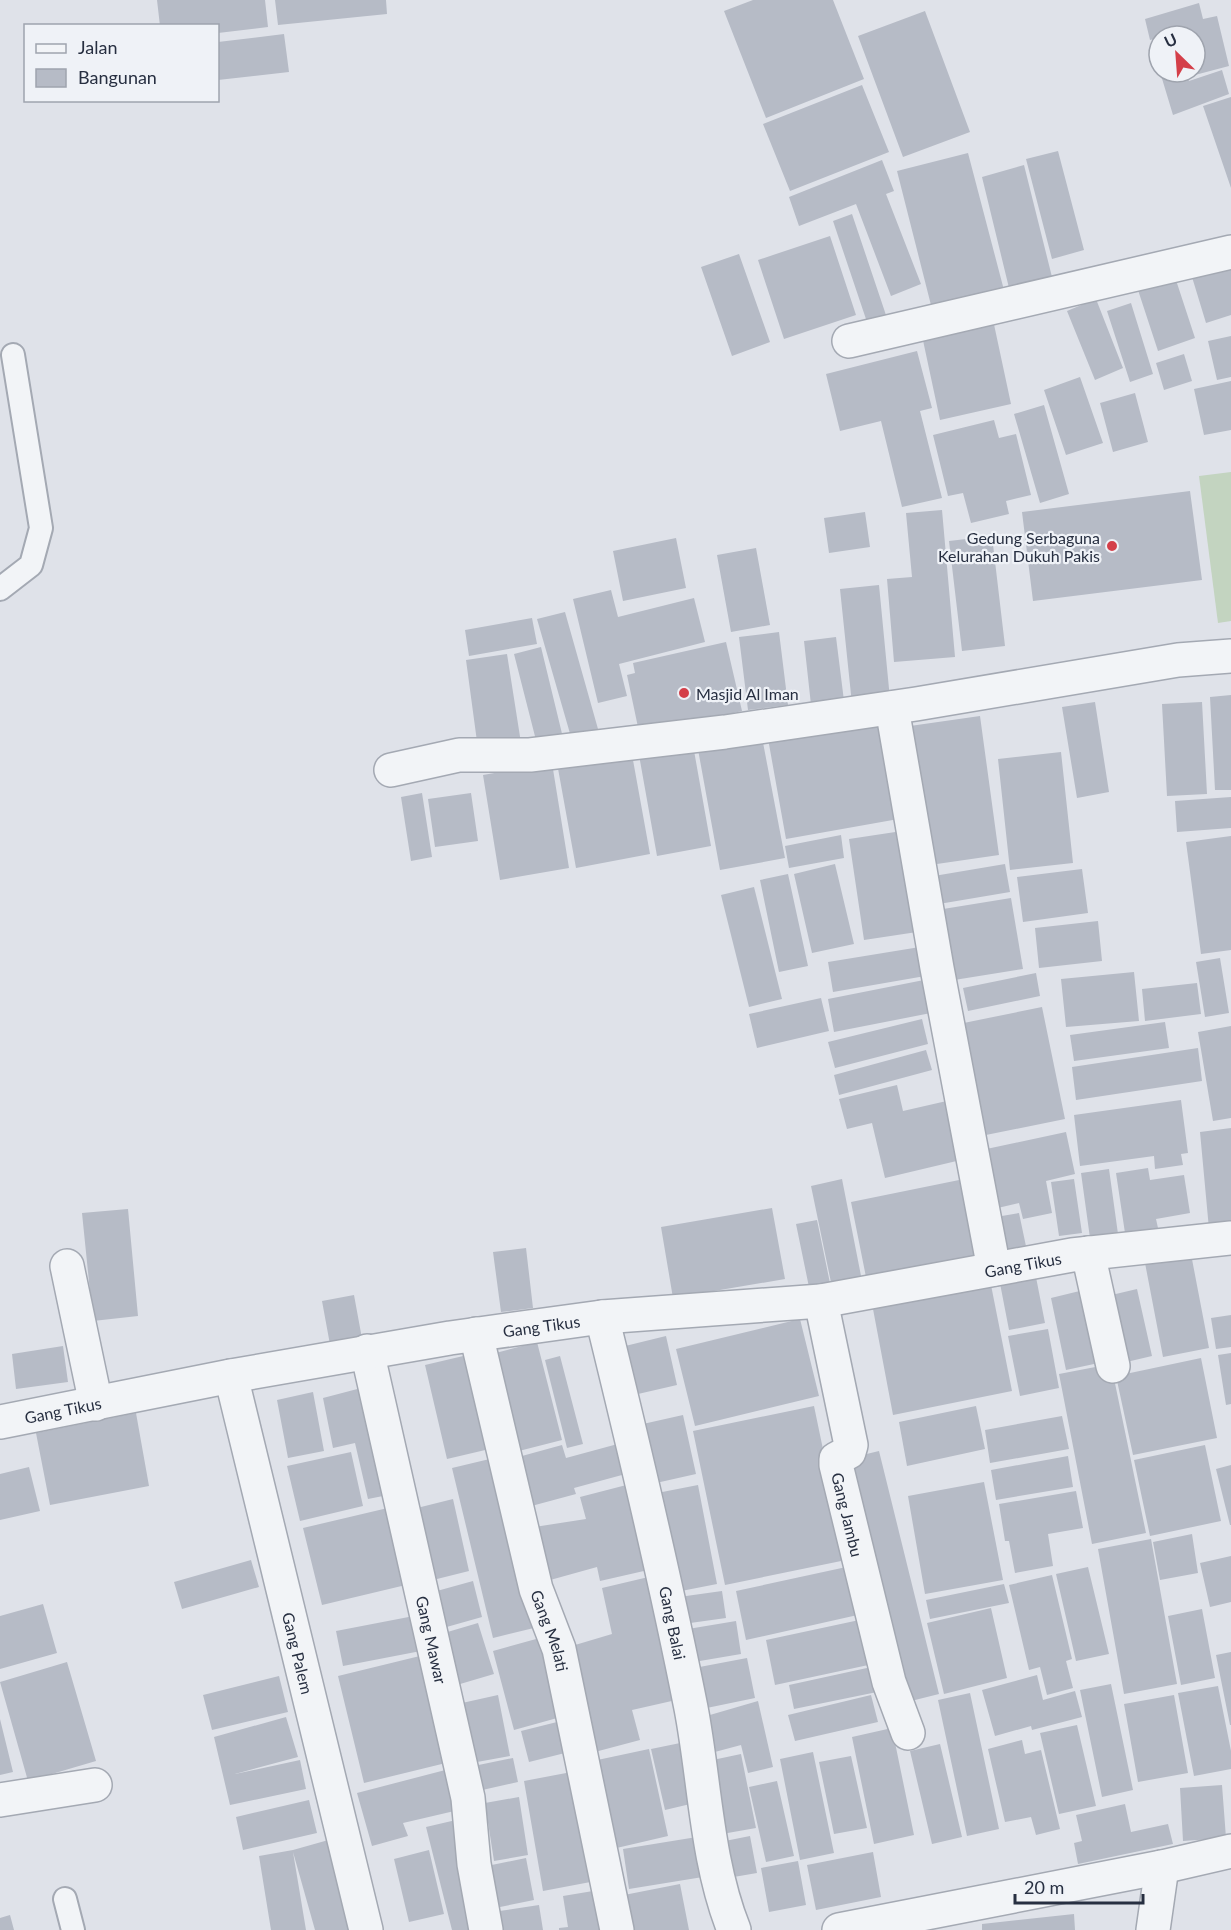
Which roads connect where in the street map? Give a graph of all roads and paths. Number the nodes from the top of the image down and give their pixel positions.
1 (1231, 252) edge
2 (849, 341) dead end
3 (13, 356) dead end
4 (0, 589) edge
5 (1231, 656) edge
6 (892, 708) junction
7 (391, 770) dead end
8 (1231, 1238) edge
9 (1088, 1253) junction
10 (67, 1266) dead end
11 (994, 1269) junction
12 (821, 1301) junction
13 (602, 1317) junction
14 (476, 1334) junction
15 (367, 1351) junction
16 (1113, 1366) dead end
17 (231, 1376) junction
18 (96, 1404) junction
19 (0, 1422) edge
20 (908, 1733) dead end
21 (95, 1785) dead end
22 (0, 1800) edge
23 (1231, 1851) edge
24 (1162, 1867) junction
25 (64, 1899) dead end
26 (73, 1930) edge
27 (366, 1930) edge
28 (486, 1930) edge
29 (617, 1930) edge
30 (734, 1930) edge
31 (839, 1930) edge
32 (1153, 1930) edge

1 - 2 street
3 - 4 lane
5 - 6 street
6 - 7 street
6 - 11 street
8 - 9 street, Gang Tikus
9 - 11 street, Gang Tikus
9 - 16 street
10 - 18 street
11 - 12 street, Gang Tikus
12 - 13 street, Gang Tikus
12 - 20 street, Gang Jambu
13 - 14 street, Gang Tikus
13 - 30 street, Gang Balai
14 - 15 street, Gang Tikus
14 - 29 street, Gang Melati
15 - 17 street, Gang Tikus
15 - 28 street, Gang Mawar
17 - 18 street, Gang Tikus
17 - 27 street, Gang Palem
18 - 19 street, Gang Tikus
21 - 22 street
23 - 24 street
24 - 31 street
24 - 32 street
25 - 26 lane

